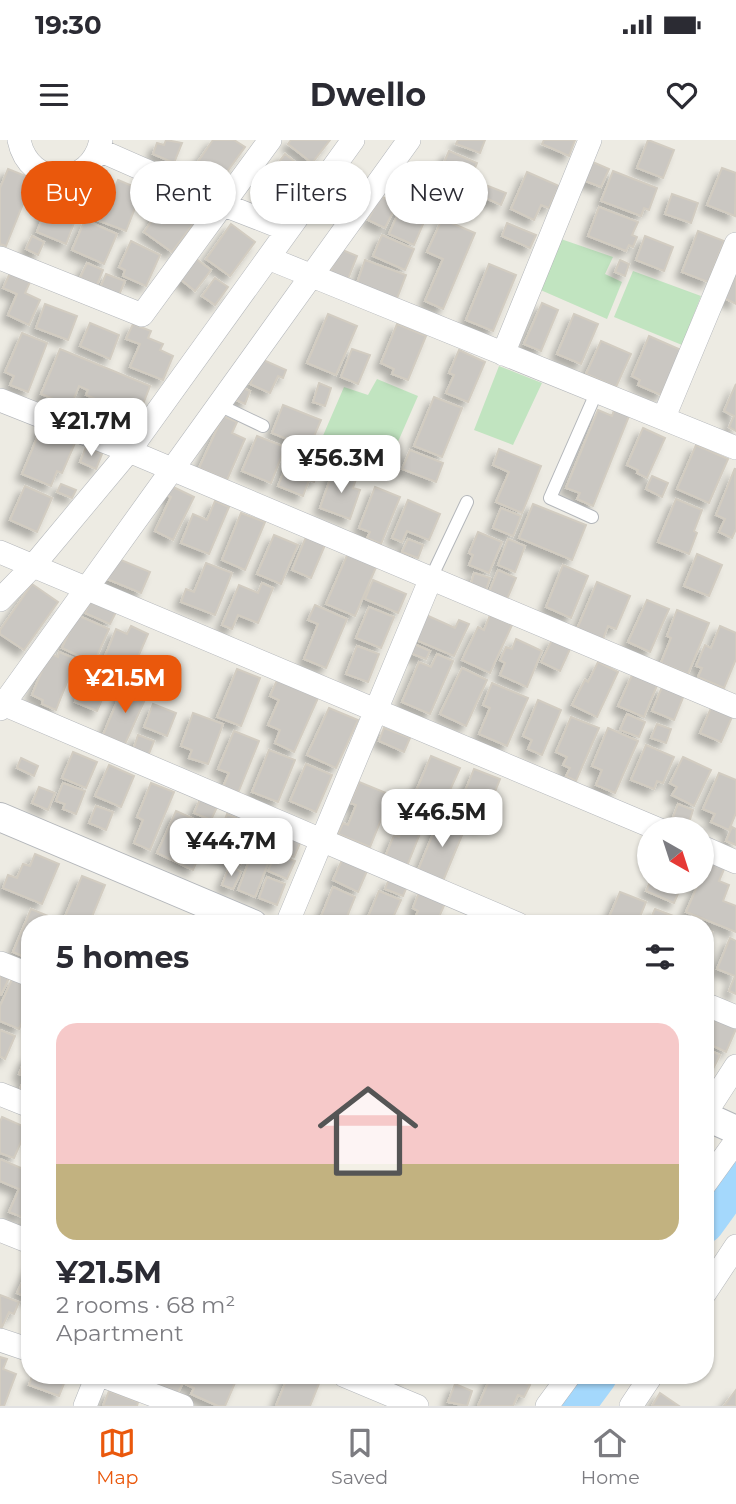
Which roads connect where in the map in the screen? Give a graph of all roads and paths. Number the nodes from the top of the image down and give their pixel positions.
1 (19, 140) edge
2 (270, 140) edge
3 (353, 140) edge
4 (410, 140) edge
5 (590, 140) edge
6 (100, 145) edge
7 (133, 161) edge
8 (236, 188) edge
9 (236, 210) edge
10 (210, 224) edge
11 (288, 230) junction
12 (736, 244) edge
13 (0, 258) edge
14 (268, 258) junction
15 (310, 277) junction
16 (503, 354) junction
17 (597, 391) junction
18 (0, 400) edge
19 (219, 405) junction
20 (664, 417) junction
21 (263, 426) dead end
22 (736, 448) edge
23 (129, 451) junction
24 (172, 471) junction
25 (467, 502) dead end
26 (592, 517) dead end
27 (0, 552) edge
28 (33, 566) junction
29 (431, 578) junction
30 (86, 587) junction
31 (0, 600) edge
32 (2, 706) edge
33 (736, 707) edge
34 (376, 709) junction
35 (0, 817) edge
36 (637, 820) edge
37 (321, 840) junction
38 (714, 852) edge
39 (736, 862) edge
40 (232, 915) edge
41 (291, 915) edge
42 (497, 915) edge
43 (0, 962) edge
44 (21, 971) edge
45 (714, 1008) edge
46 (736, 1017) edge
47 (736, 1066) edge
48 (0, 1094) edge
49 (714, 1101) edge
50 (21, 1103) edge
51 (714, 1119) edge
52 (736, 1130) edge
53 (736, 1140) edge
54 (714, 1171) edge
55 (0, 1230) edge
56 (21, 1238) edge
57 (736, 1246) edge
58 (714, 1279) edge
59 (0, 1340) edge
60 (21, 1347) edge
61 (94, 1384) edge
62 (124, 1384) edge
63 (364, 1384) edge
64 (563, 1384) edge
65 (646, 1384) edge
66 (85, 1406) edge
67 (182, 1406) edge
68 (418, 1406) edge
69 (547, 1406) edge
70 (631, 1406) edge

1 - 6 street
2 - 8 street
3 - 11 street
4 - 15 street
5 - 16 street
6 - 7 street
9 - 11 street
10 - 13 street
11 - 14 street
12 - 20 street
14 - 15 street
14 - 23 street
15 - 16 street
15 - 19 street
16 - 17 street
17 - 20 street
17 - 26 lane
18 - 23 street
19 - 21 lane
19 - 24 street
20 - 22 street
23 - 24 street
23 - 28 street
24 - 29 street
24 - 30 street
25 - 29 lane
27 - 28 street
28 - 30 street
28 - 31 street
29 - 33 street
29 - 34 street
30 - 32 street
30 - 34 street
32 - 37 street
34 - 36 street
34 - 37 street
35 - 40 street
37 - 41 street
37 - 42 street
38 - 39 street
43 - 44 street
45 - 46 street
47 - 49 street
48 - 50 street
51 - 52 street
53 - 54 street
55 - 56 street
57 - 58 street
59 - 60 street
61 - 66 street
62 - 67 street
63 - 68 street
64 - 69 street
65 - 70 street

